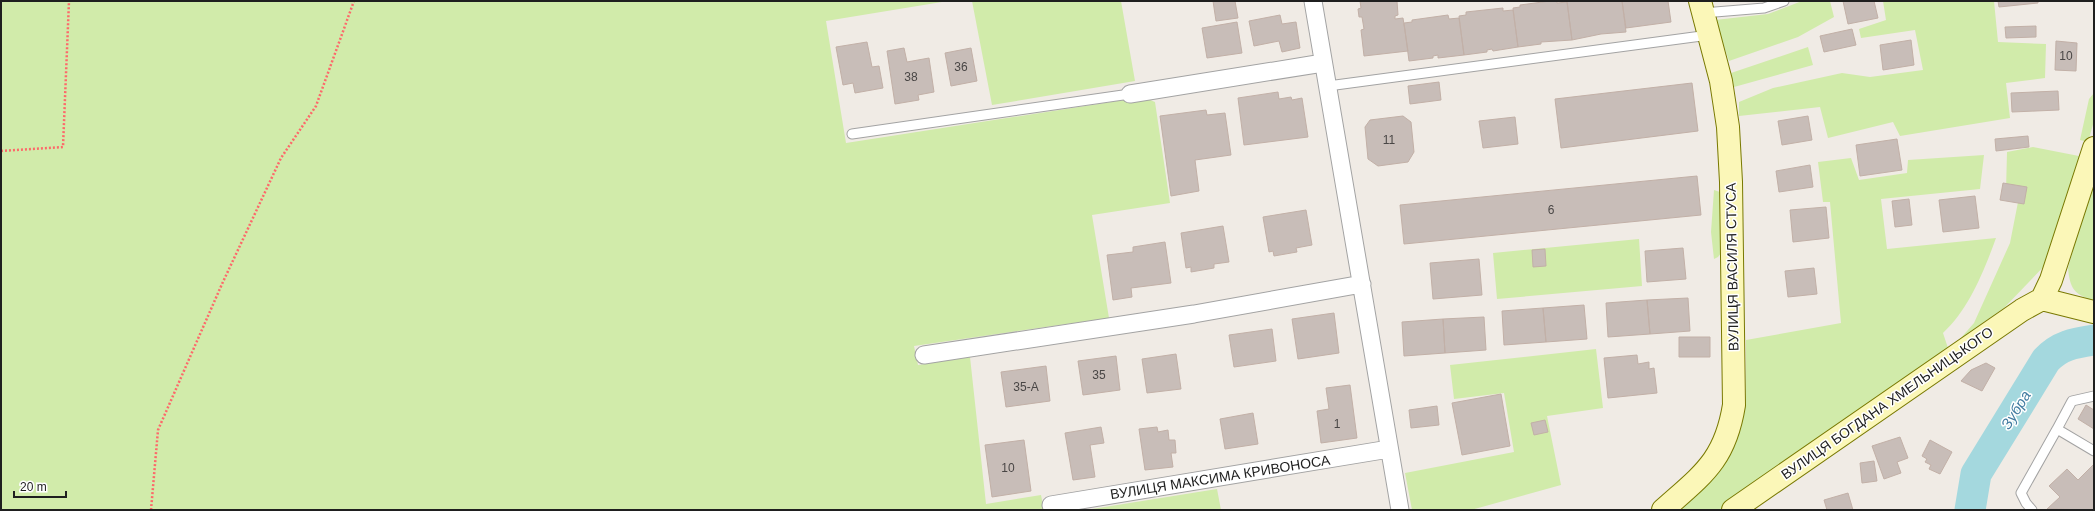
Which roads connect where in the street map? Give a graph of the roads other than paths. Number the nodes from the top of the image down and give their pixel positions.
1 (1313, 1) edge
2 (1784, 1) edge
3 (1702, 7) edge
4 (1710, 35) junction
5 (1323, 63) junction
6 (1328, 86) junction
7 (1130, 94) joint
8 (852, 134) dead end
9 (2094, 148) edge
10 (1362, 284) junction
11 (2042, 298) junction
12 (2094, 312) edge
13 (924, 355) dead end
14 (2094, 396) edge
15 (2057, 429) junction
16 (1389, 449) junction
17 (2094, 451) edge
18 (1051, 505) dead end
19 (1400, 510) edge
20 (1663, 510) edge
21 (1733, 510) edge
22 (2032, 510) edge

1 - 5 street
2 - 3 lane
3 - 4 street, ВУЛИЦЯ ВАСИЛЯ СТУСА
4 - 6 lane
4 - 20 street, ВУЛИЦЯ ВАСИЛЯ СТУСА
5 - 6 street
5 - 7 street
6 - 10 street
7 - 8 lane
9 - 11 street
10 - 13 street
10 - 16 street
11 - 12 street
11 - 21 street, ВУЛИЦЯ БОГДАНА ХМЕЛЬНИЦЬКОГО
14 - 15 lane
15 - 17 lane
15 - 22 lane
16 - 18 street, ВУЛИЦЯ МАКСИМА КРИВОНОСА
16 - 19 street

